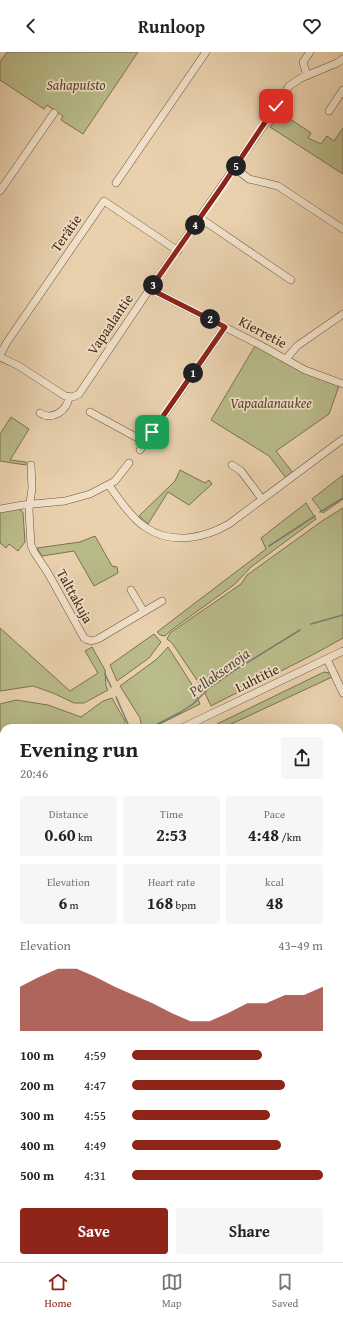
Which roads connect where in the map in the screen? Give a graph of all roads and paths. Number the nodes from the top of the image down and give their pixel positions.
1 (206, 52) edge
2 (310, 52) edge
3 (343, 59) edge
4 (307, 76) junction
5 (343, 90) edge
6 (329, 111) dead end
7 (54, 113) dead end
8 (234, 168) junction
9 (116, 183) dead end
10 (0, 191) edge
11 (200, 218) junction
12 (343, 229) edge
13 (178, 251) junction
14 (291, 280) dead end
15 (150, 289) junction
16 (343, 314) edge
17 (225, 327) junction
18 (0, 356) edge
19 (286, 359) junction
20 (343, 384) edge
21 (69, 397) junction
22 (90, 412) dead end
23 (40, 413) dead end
24 (343, 439) edge
25 (145, 442) junction
26 (140, 450) dead end
27 (129, 463) dead end
28 (31, 465) dead end
29 (232, 466) dead end
30 (109, 485) junction
31 (262, 499) junction
32 (29, 504) junction
33 (0, 508) edge
34 (131, 590) dead end
35 (162, 601) dead end
36 (144, 612) junction
37 (343, 651) edge
38 (327, 659) junction
39 (343, 693) edge
40 (190, 724) edge

1 - 9 street
2 - 4 street
3 - 4 street, Vapaalantie
4 - 8 street, Vapaalantie
5 - 6 street
7 - 10 street
8 - 11 street, Vapaalantie
8 - 12 street
11 - 13 street, Vapaalantie
11 - 14 street
13 - 15 street, Vapaalantie
13 - 18 street, Terätie
15 - 17 street, Kierretie
15 - 21 street, Vapaalantie
16 - 19 street
17 - 19 street, Kierretie
17 - 25 street
18 - 21 street
19 - 20 street, Kierretie
21 - 23 street
22 - 25 street
24 - 31 street
25 - 26 street
27 - 30 street
28 - 32 street
29 - 31 street
30 - 31 street
30 - 32 street
32 - 33 street
32 - 36 street, Talttakuja
34 - 36 street
35 - 36 street, Talttakuja
37 - 38 street, Luhtitie
38 - 39 street
38 - 40 street, Luhtitie

